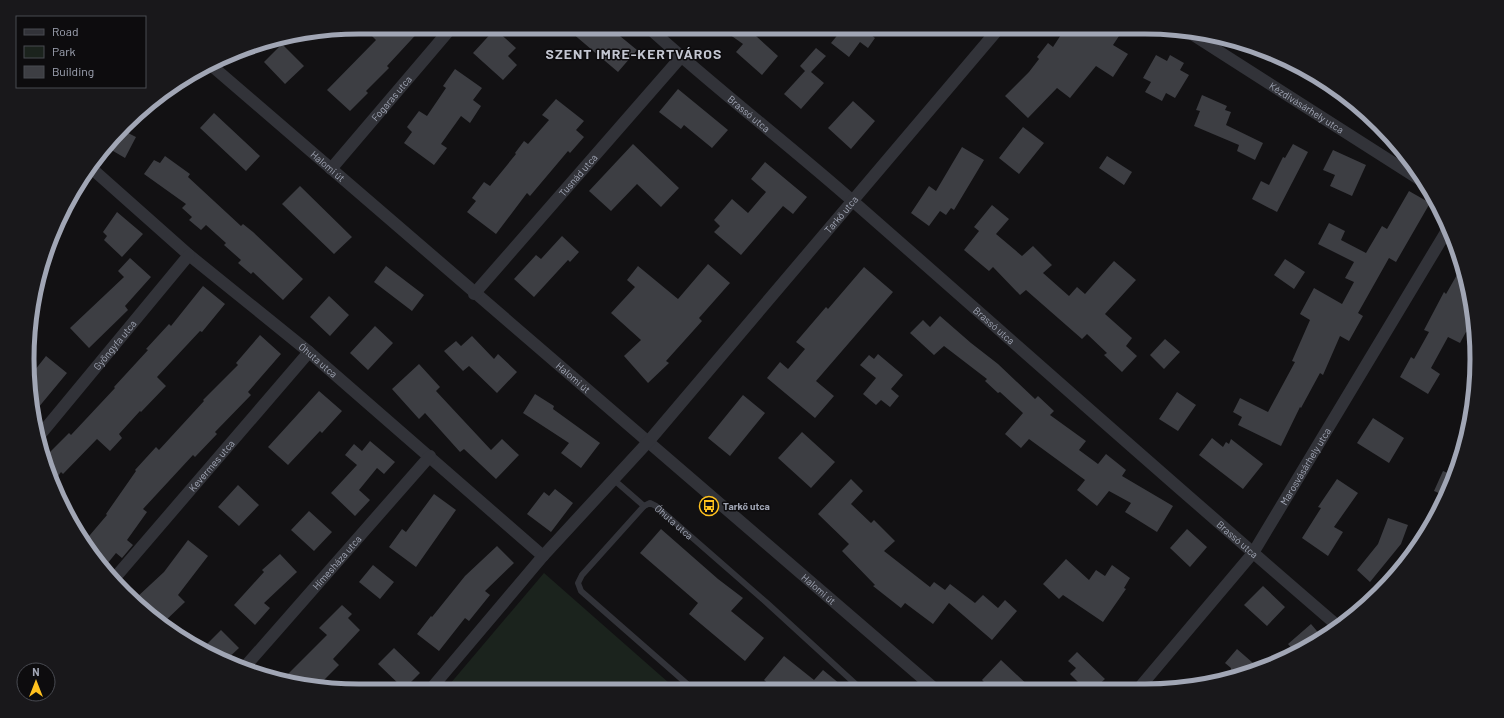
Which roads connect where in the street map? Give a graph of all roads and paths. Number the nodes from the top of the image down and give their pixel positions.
1 (446, 34) edge
2 (656, 34) edge
3 (994, 34) edge
4 (1199, 39) edge
5 (681, 57) junction
6 (215, 68) edge
7 (331, 169) junction
8 (94, 171) edge
9 (1413, 175) edge
10 (852, 201) junction
11 (1445, 234) edge
12 (189, 256) junction
13 (474, 294) junction
14 (309, 352) junction
15 (42, 432) edge
16 (648, 442) junction
17 (430, 456) junction
18 (613, 479) junction
19 (644, 506) junction
20 (1253, 553) junction
21 (543, 556) junction
22 (117, 575) edge
23 (1334, 623) edge
24 (247, 664) edge
25 (435, 684) edge
26 (687, 684) edge
27 (856, 684) edge
28 (929, 684) edge
29 (1142, 684) edge

1 - 7 street, Fogaras utca
2 - 5 street, Brassó utca
3 - 10 street, Tarkő utca
4 - 9 street, Kézdivásárhely utca
5 - 10 street, Brassó utca
5 - 13 street, Tusnád utca
6 - 7 street, Halomi út
7 - 13 street, Halomi út
8 - 12 street, Óhuta utca
10 - 16 street, Tarkő utca
10 - 20 street, Brassó utca
11 - 20 street, Marosvásárhely utca
12 - 14 street, Óhuta utca
12 - 15 street, Gyöngyfa utca
13 - 16 street, Halomi út
14 - 17 street, Óhuta utca
14 - 22 street, Kevermes utca
16 - 18 street, Tarkő utca
16 - 28 street, Halomi út
17 - 21 street, Óhuta utca
17 - 24 street, Hímesháza utca
18 - 19 lane
18 - 21 street, Tarkő utca
19 - 26 lane, Óhuta utca
19 - 27 lane, Óhuta utca
20 - 23 street, Brassó utca
20 - 29 street, Marosvásárhely utca
21 - 25 street, Tarkő utca

